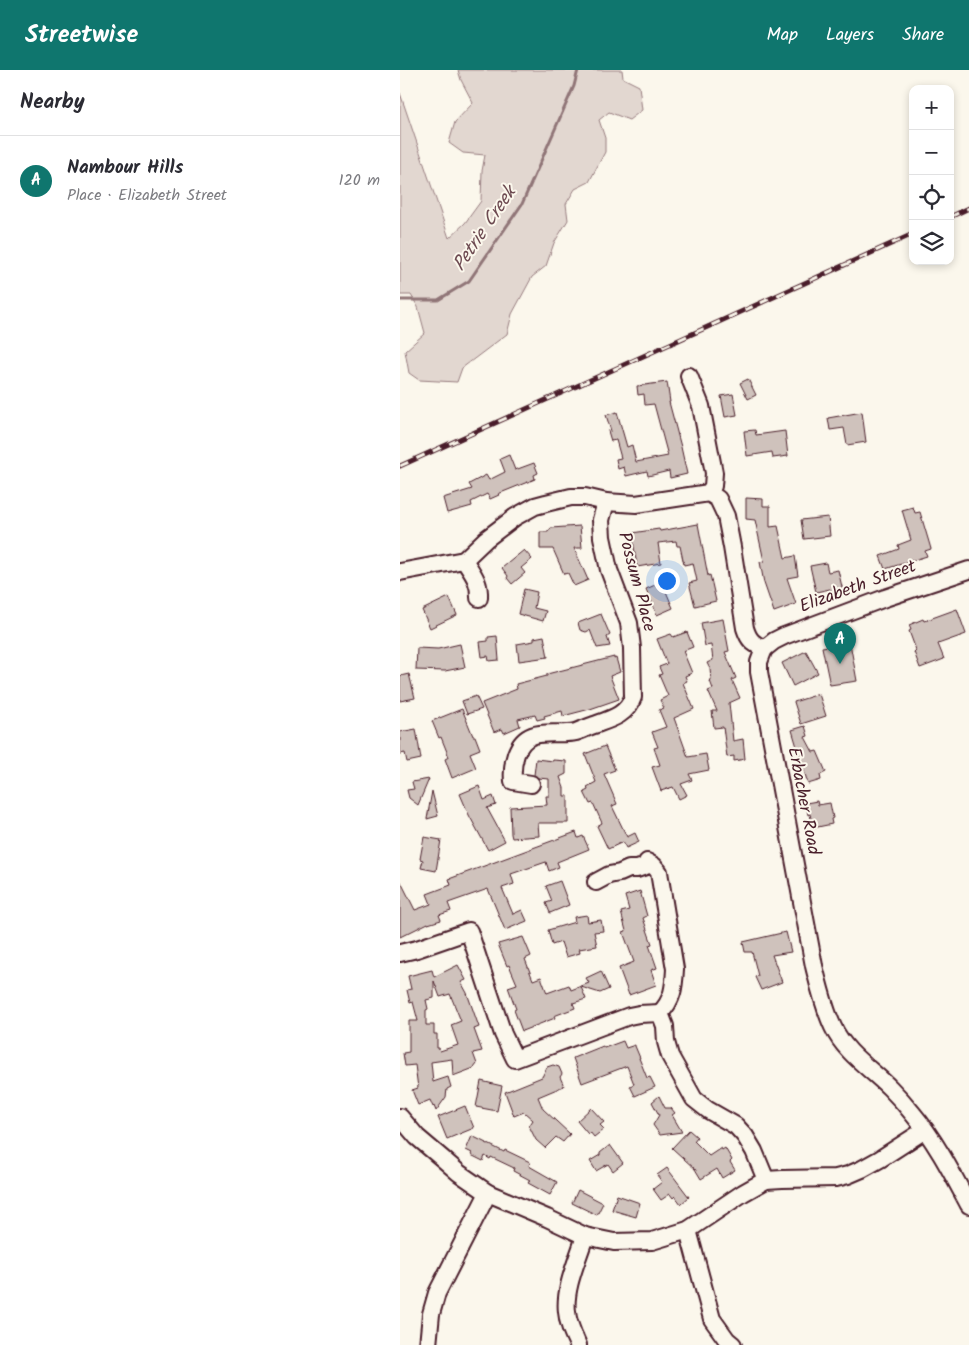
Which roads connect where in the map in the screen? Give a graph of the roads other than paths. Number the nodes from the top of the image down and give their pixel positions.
1 (689, 376) dead end
2 (709, 492) junction
3 (606, 502) junction
4 (464, 560) junction
5 (969, 570) edge
6 (400, 572) edge
7 (480, 598) dead end
8 (764, 649) junction
9 (531, 784) dead end
10 (596, 882) dead end
11 (400, 953) edge
12 (660, 1013) junction
13 (400, 1117) edge
14 (924, 1130) junction
15 (766, 1180) junction
16 (488, 1193) junction
17 (969, 1204) edge
18 (688, 1230) junction
19 (585, 1236) junction
20 (428, 1345) edge
21 (578, 1345) edge
22 (733, 1345) edge

1 - 2 street
2 - 3 street
2 - 8 street
3 - 4 street
3 - 9 street, Possum Place
4 - 6 street
4 - 7 street
5 - 8 street, Elizabeth Street
8 - 14 street, Erbacher Road
10 - 12 street
11 - 12 street
12 - 15 street
13 - 16 street
14 - 15 street
14 - 17 street, Erbacher Road
15 - 18 street
16 - 19 street
16 - 20 street
18 - 19 street
18 - 22 street
19 - 21 street

